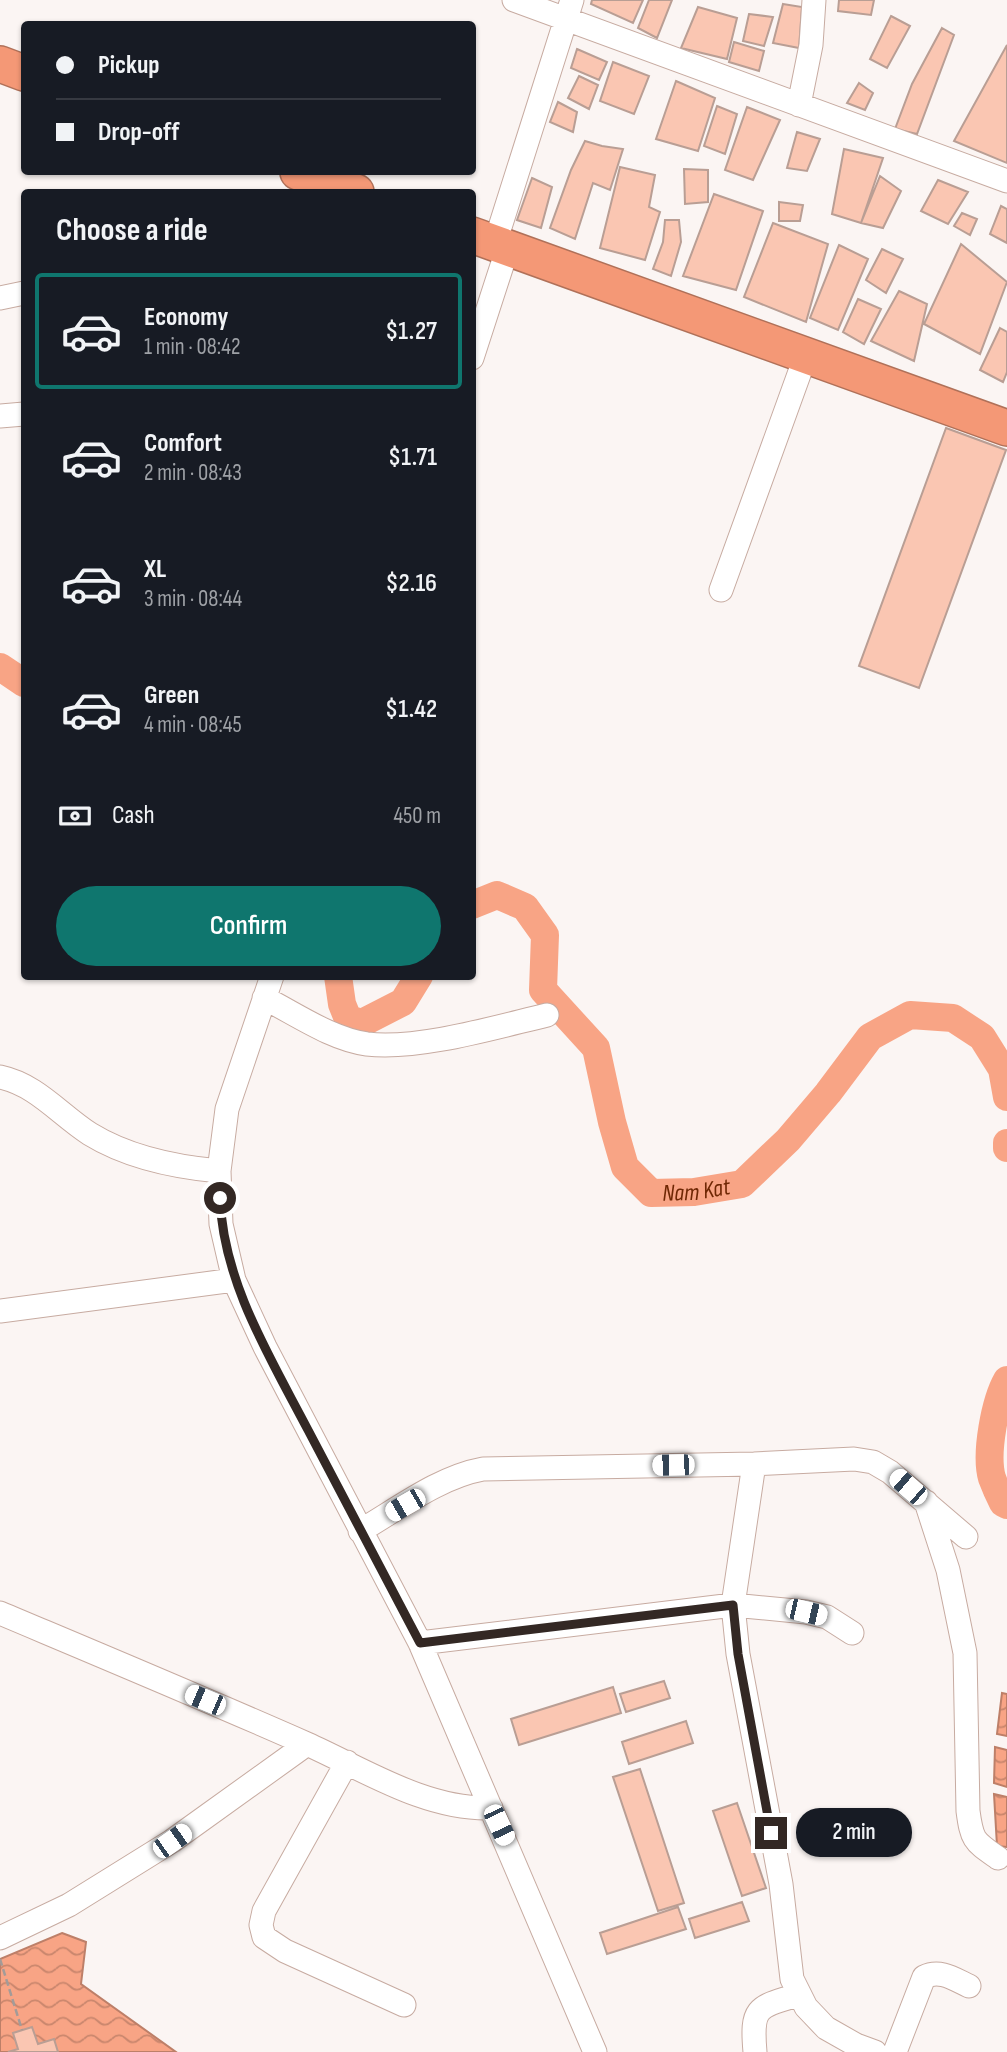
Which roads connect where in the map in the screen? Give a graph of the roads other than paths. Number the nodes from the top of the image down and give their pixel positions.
1 (514, 0) edge
2 (814, 0) edge
3 (570, 10) edge
4 (0, 64) edge
5 (21, 72) edge
6 (799, 105) junction
7 (307, 175) edge
8 (1007, 181) edge
9 (347, 189) edge
10 (492, 242) edge
11 (21, 294) edge
12 (0, 298) edge
13 (476, 335) edge
14 (806, 355) junction
15 (21, 414) edge
16 (0, 416) edge
17 (1007, 428) edge
18 (721, 590) dead end
19 (268, 987) edge
20 (547, 1015) dead end
21 (0, 1077) edge
22 (219, 1171) junction
23 (234, 1280) junction
24 (0, 1311) edge
25 (754, 1464) junction
26 (926, 1502) junction
27 (360, 1531) junction
28 (967, 1537) dead end
29 (733, 1605) junction
30 (0, 1613) edge
31 (852, 1633) dead end
32 (420, 1643) junction
33 (307, 1744) junction
34 (347, 1762) junction
35 (491, 1808) junction
36 (998, 1858) dead end
37 (0, 1938) edge
38 (969, 1986) dead end
39 (799, 1995) junction
40 (404, 2005) dead end
41 (595, 2052) edge
42 (755, 2052) edge
43 (875, 2052) edge
44 (895, 2052) edge

1 - 3 street
2 - 6 street
3 - 6 street
3 - 10 street
4 - 5 highway
6 - 8 street
7 - 9 highway
10 - 13 street
10 - 14 highway
11 - 12 street
14 - 17 highway
14 - 18 street
15 - 16 street
19 - 20 street
19 - 22 street
21 - 22 street
22 - 23 street
23 - 24 street
23 - 27 street
25 - 26 street
25 - 27 street
25 - 29 street
26 - 28 street
26 - 36 street
27 - 32 street
29 - 31 street
29 - 32 street
29 - 39 street
30 - 33 street
32 - 35 street
33 - 34 street
33 - 37 street
34 - 35 street
34 - 40 street
35 - 41 street
38 - 44 street
39 - 42 street
39 - 43 street

